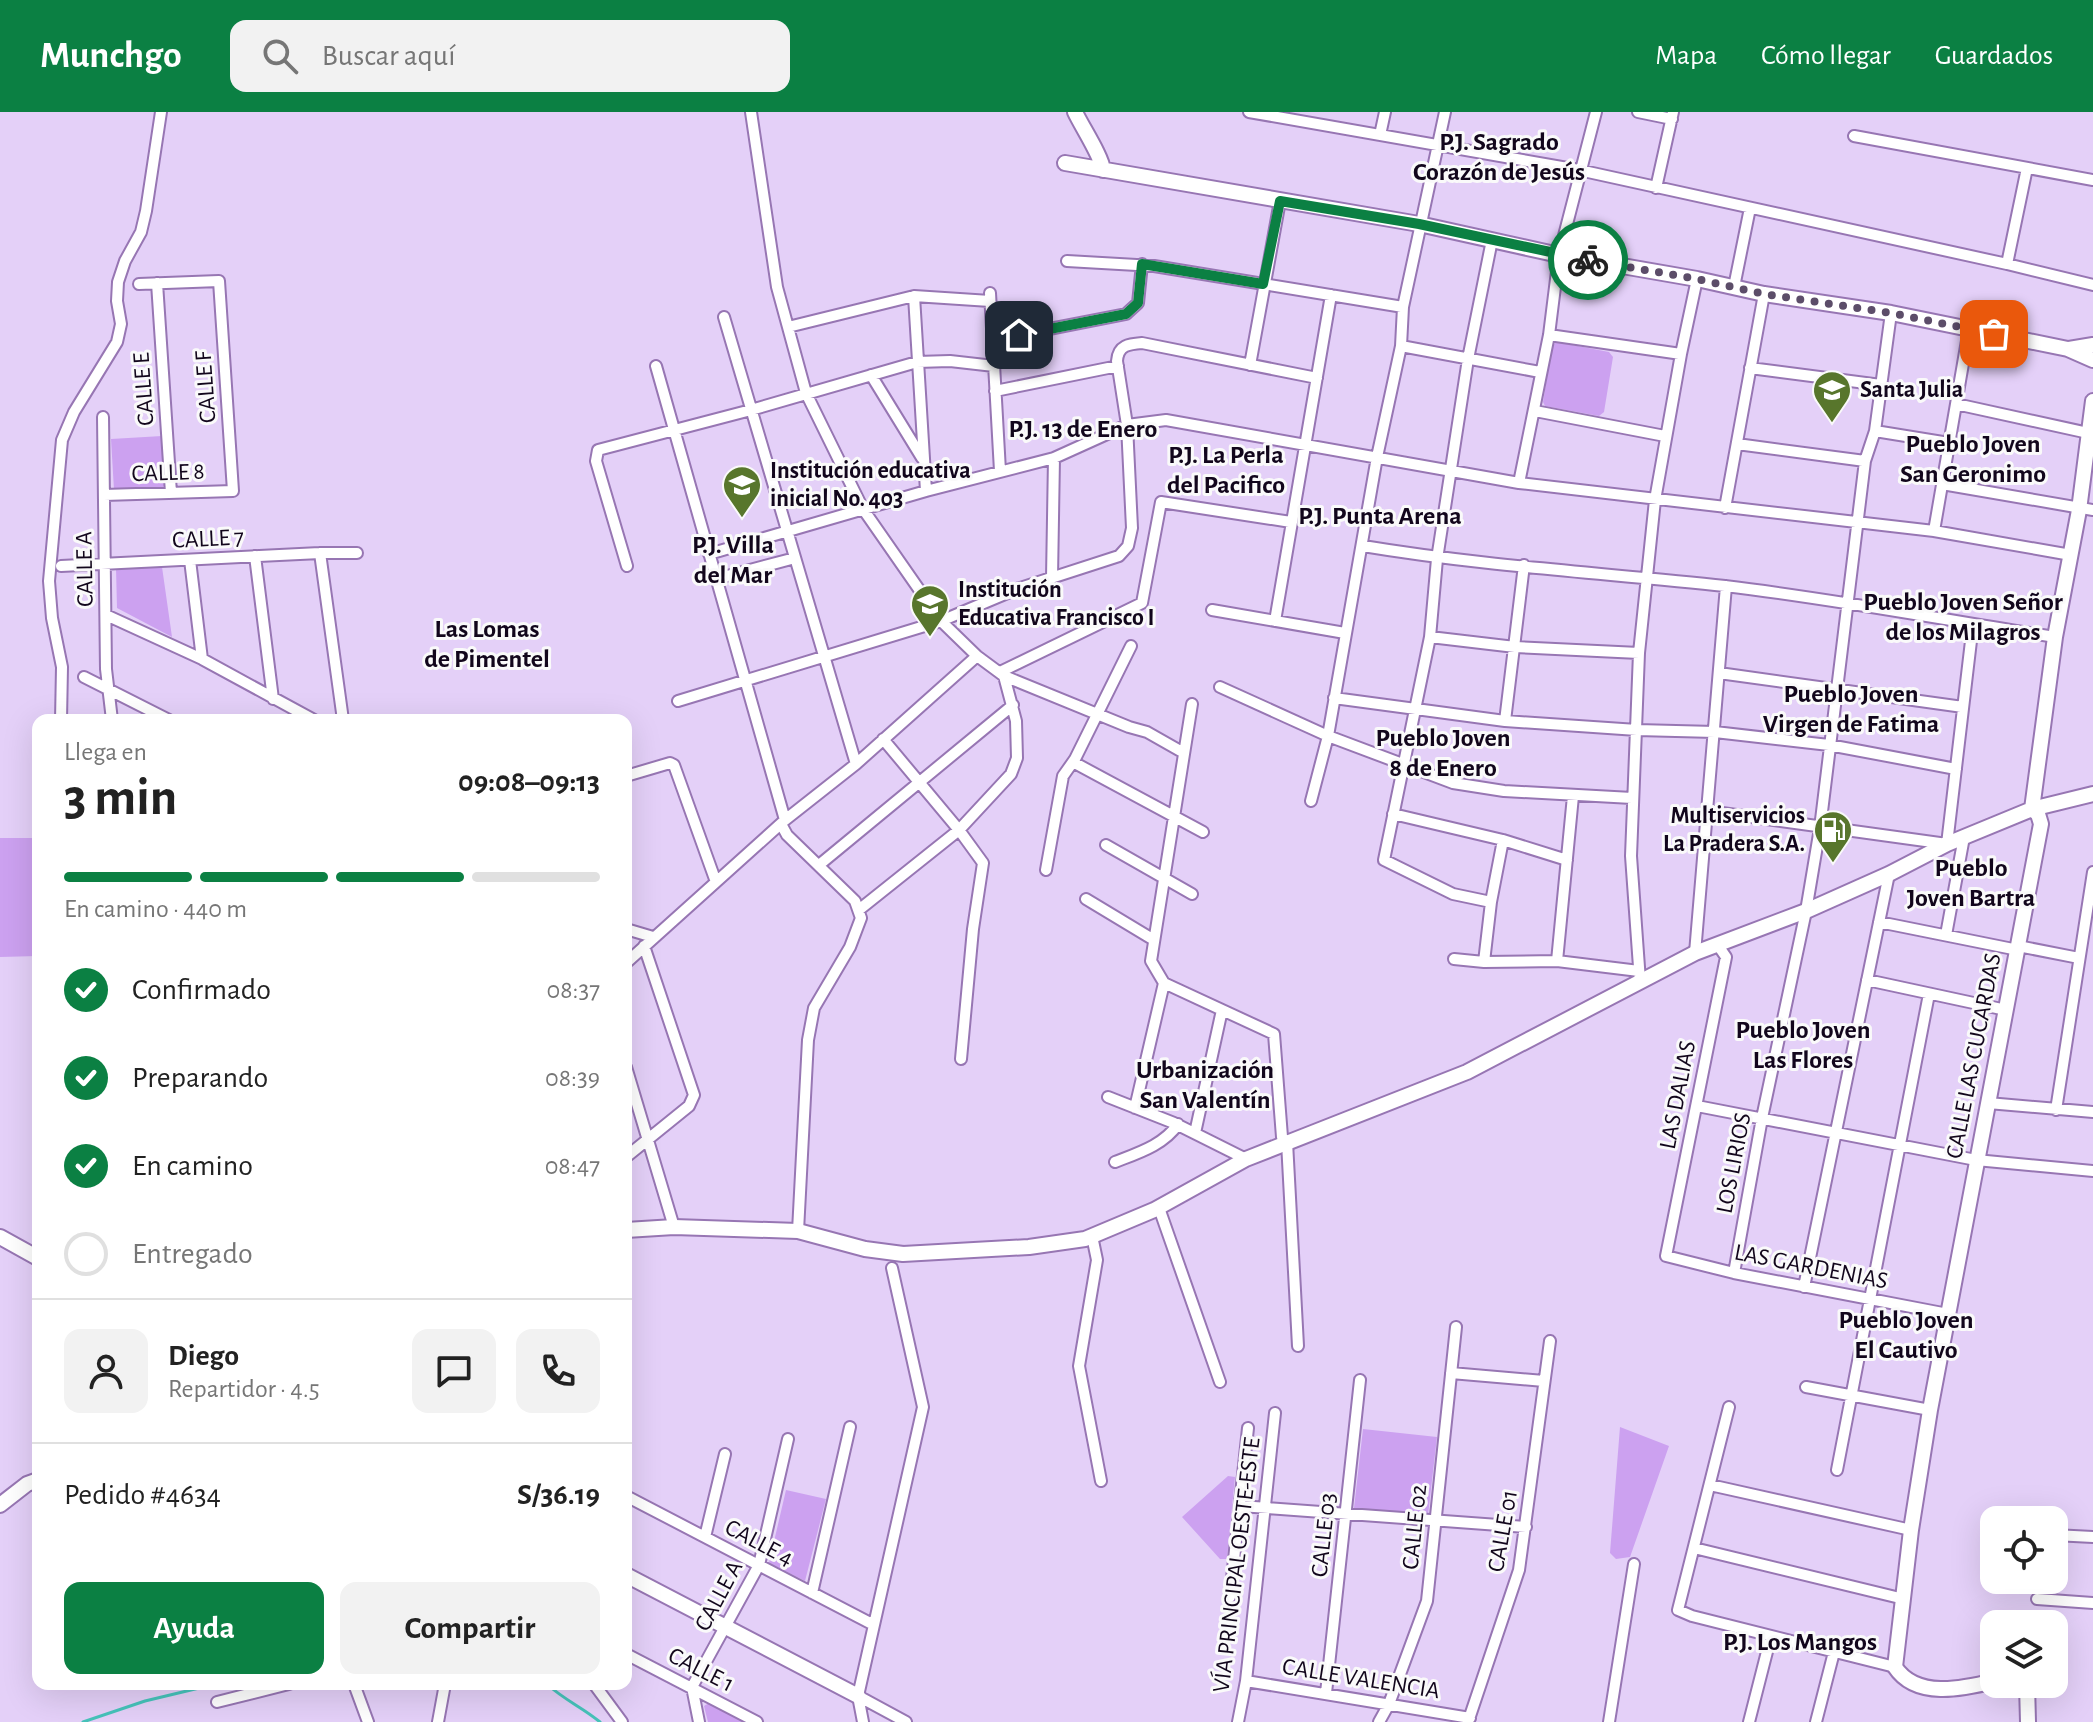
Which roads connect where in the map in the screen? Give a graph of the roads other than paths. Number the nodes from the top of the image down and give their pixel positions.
1 (161, 112) edge
2 (751, 112) edge
3 (1075, 112) edge
4 (1249, 112) edge
5 (1385, 112) edge
6 (1445, 112) edge
7 (1596, 112) edge
8 (1638, 112) edge
9 (1672, 115) edge
10 (1380, 135) junction
11 (1854, 136) dead end
12 (1439, 145) junction
13 (1065, 163) dead end
14 (2027, 168) junction
15 (1103, 170) junction
16 (1579, 170) junction
17 (2093, 180) edge
18 (1656, 188) junction
19 (1280, 201) junction
20 (1750, 208) junction
21 (1419, 224) junction
22 (1492, 240) junction
23 (1559, 255) junction
24 (1067, 261) dead end
25 (1142, 264) junction
26 (2007, 264) junction
27 (1697, 279) junction
28 (157, 283) junction
29 (139, 284) dead end
30 (1263, 284) junction
31 (2093, 285) edge
32 (1734, 287) junction
33 (1764, 294) junction
34 (1331, 295) junction
35 (914, 296) junction
36 (1403, 307) junction
37 (1891, 313) junction
38 (724, 317) dead end
39 (788, 327) junction
40 (1969, 329) junction
41 (1549, 335) junction
42 (993, 340) junction
43 (2093, 345) edge
44 (1401, 346) junction
45 (2068, 349) junction
46 (1681, 354) junction
47 (1468, 359) junction
48 (2093, 360) edge
49 (917, 362) junction
50 (1250, 365) junction
51 (656, 366) dead end
52 (994, 366) junction
53 (1118, 366) junction
54 (1750, 368) junction
55 (1540, 372) junction
56 (871, 375) junction
57 (1317, 378) junction
58 (1881, 385) junction
59 (995, 391) junction
60 (806, 393) junction
61 (2093, 401) edge
62 (1956, 404) junction
63 (751, 410) junction
64 (1535, 411) junction
65 (103, 417) dead end
66 (1127, 425) junction
67 (673, 430) junction
68 (1875, 431) junction
69 (2091, 433) edge
70 (1665, 436) junction
71 (1949, 443) junction
72 (1737, 444) junction
73 (1305, 445) junction
74 (1377, 457) junction
75 (1054, 458) junction
76 (924, 461) junction
77 (1865, 461) junction
78 (1000, 471) junction
79 (1452, 471) junction
80 (1519, 483) junction
81 (1942, 484) junction
82 (233, 491) joint
83 (926, 491) junction
84 (171, 493) junction
85 (104, 495) junction
86 (1655, 500) junction
87 (1725, 508) junction
88 (863, 509) junction
89 (2086, 510) edge
90 (1858, 521) junction
91 (1291, 522) junction
92 (1934, 531) junction
93 (787, 532) junction
94 (1363, 546) junction
95 (320, 553) junction
96 (357, 553) dead end
97 (709, 554) junction
98 (2071, 555) junction
99 (255, 556) junction
100 (795, 558) junction
101 (1437, 559) junction
102 (190, 560) junction
103 (105, 564) junction
104 (1524, 565) junction
105 (61, 566) dead end
106 (627, 566) dead end
107 (1052, 578) junction
108 (716, 579) junction
109 (1646, 579) junction
110 (1726, 586) junction
111 (1847, 603) junction
112 (1212, 610) dead end
113 (106, 615) junction
114 (941, 621) junction
115 (1275, 621) junction
116 (1973, 624) junction
117 (1345, 633) junction
118 (1430, 637) junction
119 (2055, 637) junction
120 (1131, 646) dead end
121 (1515, 647) junction
122 (1639, 653) junction
123 (977, 656) junction
124 (824, 657) junction
125 (202, 659) junction
126 (1719, 673) junction
127 (1002, 674) junction
128 (84, 677) dead end
129 (746, 680) junction
130 (1220, 687) dead end
131 (108, 689) junction
132 (1836, 689) junction
133 (1334, 698) junction
134 (273, 699) junction
135 (678, 701) dead end
136 (1192, 704) dead end
137 (1013, 705) junction
138 (1963, 707) junction
139 (1416, 709) junction
140 (61, 714) edge
141 (111, 714) edge
142 (157, 714) edge
143 (302, 714) edge
144 (342, 714) edge
145 (1097, 714) junction
146 (1505, 721) junction
147 (1637, 730) junction
148 (1715, 732) junction
149 (1328, 736) junction
150 (883, 739) junction
151 (1829, 745) junction
152 (1184, 753) junction
153 (1073, 762) junction
154 (856, 764) junction
155 (1404, 765) junction
156 (1956, 769) junction
157 (632, 774) edge
158 (920, 783) junction
159 (2093, 794) edge
160 (1573, 796) junction
161 (1632, 798) junction
162 (1311, 801) dead end
163 (2032, 809) junction
164 (1708, 811) junction
165 (1393, 814) junction
166 (1174, 816) junction
167 (783, 822) junction
168 (1820, 828) junction
169 (959, 830) junction
170 (1203, 832) dead end
171 (1964, 837) junction
172 (1503, 840) junction
173 (1947, 844) junction
174 (1106, 845) dead end
175 (1567, 860) junction
176 (819, 865) junction
177 (1046, 870) dead end
178 (1889, 874) junction
179 (2093, 874) edge
180 (1164, 878) junction
181 (716, 882) junction
182 (1192, 894) dead end
183 (1086, 899) dead end
184 (1491, 902) junction
185 (860, 909) junction
186 (1806, 911) junction
187 (1879, 922) junction
188 (632, 931) edge
189 (2088, 933) edge
190 (1946, 935) junction
191 (653, 937) junction
192 (1154, 940) junction
193 (1717, 944) junction
194 (644, 946) junction
195 (2018, 948) junction
196 (1695, 953) junction
197 (632, 957) edge
198 (2079, 958) junction
199 (1454, 959) dead end
200 (1557, 961) junction
201 (1484, 962) junction
202 (1640, 976) junction
203 (1867, 980) junction
204 (1164, 983) junction
205 (1929, 994) junction
206 (1222, 1010) junction
207 (2006, 1010) junction
208 (961, 1059) dead end
209 (632, 1088) edge
210 (1108, 1097) dead end
211 (1988, 1103) junction
212 (1697, 1106) junction
213 (1135, 1108) junction
214 (2056, 1110) junction
215 (2093, 1112) edge
216 (1762, 1118) junction
217 (1178, 1124) junction
218 (1195, 1133) junction
219 (1835, 1133) junction
220 (647, 1139) junction
221 (1287, 1142) junction
222 (1900, 1144) junction
223 (632, 1152) edge
224 (1246, 1159) junction
225 (1976, 1160) junction
226 (1115, 1162) dead end
227 (2093, 1171) edge
228 (1159, 1208) junction
229 (674, 1227) junction
230 (632, 1230) edge
231 (798, 1231) junction
232 (1092, 1236) junction
233 (0, 1237) edge
234 (32, 1255) edge
235 (1666, 1256) joint
236 (892, 1268) dead end
237 (1734, 1273) junction
238 (1804, 1287) junction
239 (1871, 1300) junction
240 (1948, 1314) junction
241 (1456, 1327) dead end
242 (1550, 1341) dead end
243 (1298, 1346) dead end
244 (1451, 1373) junction
245 (1360, 1380) dead end
246 (1544, 1381) junction
247 (1220, 1382) dead end
248 (1806, 1387) dead end
249 (1849, 1395) junction
250 (1729, 1407) dead end
251 (1930, 1410) junction
252 (1275, 1413) dead end
253 (850, 1427) dead end
254 (1248, 1428) dead end
255 (788, 1439) dead end
256 (725, 1454) dead end
257 (1837, 1470) dead end
258 (1101, 1481) dead end
259 (32, 1482) edge
260 (1710, 1485) junction
261 (632, 1499) edge
262 (0, 1505) edge
263 (1240, 1506) junction
264 (1265, 1508) junction
265 (1346, 1515) junction
266 (1435, 1522) junction
267 (1526, 1527) junction
268 (1911, 1530) junction
269 (2068, 1536) edge
270 (705, 1537) junction
271 (2093, 1537) edge
272 (1694, 1548) junction
273 (1634, 1564) dead end
274 (759, 1565) junction
275 (632, 1578) edge
276 (812, 1593) junction
277 (1230, 1597) dead end
278 (1904, 1599) junction
279 (2037, 1599) dead end
280 (2093, 1603) edge
281 (874, 1625) junction
282 (726, 1628) junction
283 (1771, 1636) junction
284 (1834, 1652) junction
285 (632, 1657) edge
286 (1895, 1667) junction
287 (1246, 1681) junction
288 (1980, 1685) edge
289 (692, 1687) junction
290 (265, 1690) edge
291 (356, 1690) edge
292 (444, 1690) edge
293 (598, 1690) edge
294 (1326, 1693) junction
295 (858, 1696) junction
296 (2027, 1698) edge
297 (217, 1702) dead end
298 (1389, 1704) junction
299 (1469, 1720) edge
300 (368, 1722) edge
301 (438, 1722) edge
302 (622, 1722) edge
303 (699, 1722) edge
304 (757, 1722) edge
305 (863, 1722) edge
306 (906, 1722) edge
307 (1238, 1722) edge
308 (1379, 1722) edge
309 (1609, 1722) edge
310 (1749, 1722) edge
311 (1816, 1722) edge
312 (2028, 1722) edge

1 - 140 street
2 - 39 street
3 - 15 street
4 - 10 street
5 - 10 street
6 - 12 street
7 - 16 street
8 - 9 street
9 - 18 street
10 - 12 street
11 - 14 street
12 - 16 street
12 - 21 street
13 - 15 street
14 - 17 street
14 - 26 street
15 - 19 street
16 - 18 street
16 - 23 street
18 - 20 street
19 - 21 street
19 - 30 street
20 - 26 street
20 - 32 street
21 - 22 street
21 - 36 street
22 - 23 street
22 - 47 street
23 - 27 street
23 - 41 street
24 - 25 street
25 - 30 street
25 - 42 street
26 - 31 street
27 - 32 street
27 - 46 street
28 - 29 street
28 - 82 street, CALLE F
28 - 84 street, CALLE E
30 - 34 street
30 - 50 street
32 - 33 street
33 - 37 street
33 - 54 street
34 - 36 street
34 - 57 street
35 - 39 street
35 - 42 street
35 - 49 street
36 - 44 street
37 - 40 street
37 - 58 street, LOS LIRIOS
38 - 63 street
39 - 60 street
40 - 45 street
40 - 62 street
41 - 46 street
41 - 55 street
42 - 52 street
43 - 45 street
44 - 47 street
44 - 74 street
45 - 48 street
46 - 70 street
47 - 55 street
47 - 79 street
49 - 52 street
49 - 56 street
49 - 76 street
50 - 53 street
50 - 57 street
51 - 67 street
52 - 59 street
53 - 59 street
53 - 66 street
54 - 58 street
54 - 72 street
55 - 64 street
56 - 60 street
56 - 76 street
57 - 73 street
58 - 68 street, LOS LIRIOS
59 - 78 street
60 - 63 street
60 - 88 street
61 - 69 street, CALLE LAS CUCARDAS
62 - 69 street
62 - 71 street
63 - 67 street
63 - 93 street
64 - 70 street
64 - 80 street
65 - 85 street, CALLE A
66 - 73 street
66 - 75 street
66 - 107 street
67 - 97 street
67 - 106 street
68 - 71 street
68 - 77 street, LOS LIRIOS
69 - 89 street, CALLE LAS CUCARDAS
70 - 86 street
71 - 81 street
72 - 77 street
72 - 87 street
73 - 74 street
73 - 91 street
74 - 79 street
74 - 94 street
75 - 78 street
75 - 107 street
76 - 83 street
77 - 90 street, LOS LIRIOS
78 - 83 street
79 - 80 street
79 - 101 street
80 - 86 street
81 - 89 street
81 - 92 street
82 - 84 street, CALLE 8
83 - 88 street
84 - 85 street, CALLE 8
85 - 103 street, CALLE A
86 - 87 street
86 - 109 street
87 - 90 street
88 - 93 street
88 - 114 street
89 - 98 street, CALLE LAS CUCARDAS
90 - 92 street
90 - 111 street, LOS LIRIOS
91 - 115 street
91 - 127 street
92 - 98 street
93 - 97 street
93 - 100 street
94 - 101 street
94 - 117 street
95 - 96 street, CALLE 7
95 - 99 street, CALLE 7
95 - 144 street
97 - 108 street
98 - 119 street, CALLE LAS CUCARDAS
99 - 102 street, CALLE 7
99 - 134 street
100 - 108 street
100 - 124 street
101 - 104 street
101 - 118 street
102 - 103 street, CALLE 7
102 - 125 street
103 - 105 street, CALLE 7
103 - 113 street, CALLE A
104 - 109 street
104 - 121 street
107 - 114 street
108 - 129 street
109 - 110 street
109 - 122 street
110 - 111 street
110 - 126 street
111 - 116 street
111 - 132 street, LOS LIRIOS
112 - 115 street
113 - 125 street
113 - 131 street, CALLE A
114 - 123 street
114 - 124 street
115 - 117 street
116 - 119 street
116 - 138 street
117 - 133 street
118 - 121 street
118 - 139 street
119 - 163 street, CALLE LAS CUCARDAS
120 - 145 street
121 - 122 street
121 - 146 street
122 - 147 street
123 - 127 street
123 - 150 street
124 - 129 street
124 - 154 street
125 - 134 street
126 - 132 street
126 - 148 street
127 - 137 street
127 - 145 street
128 - 131 street
129 - 135 street
129 - 167 street
130 - 149 street
131 - 141 street, CALLE A
131 - 142 street
132 - 138 street
132 - 151 street, LOS LIRIOS
133 - 139 street
133 - 149 street
134 - 143 street
136 - 152 street
137 - 158 street
137 - 169 street
138 - 156 street
139 - 146 street
139 - 155 street
145 - 152 street
145 - 153 street
146 - 147 street
147 - 148 street
147 - 161 street
148 - 151 street
148 - 164 street
149 - 155 street
149 - 162 street
150 - 154 street
150 - 158 street
151 - 156 street
151 - 168 street, LOS LIRIOS
152 - 166 street
153 - 166 street
153 - 177 street
154 - 167 street
155 - 160 street
155 - 165 street
156 - 173 street
157 - 181 street
158 - 169 street
158 - 176 street
159 - 163 street
160 - 161 street
160 - 175 street
161 - 202 street
163 - 171 street
163 - 195 street, CALLE LAS CUCARDAS
164 - 168 street
164 - 196 street
165 - 172 street
165 - 184 street
166 - 170 street
166 - 180 street
167 - 176 street
167 - 181 street
168 - 173 street
168 - 186 street, LOS LIRIOS
169 - 185 street
169 - 208 street
171 - 173 street
171 - 190 street
172 - 175 street
172 - 184 street
173 - 178 street
174 - 180 street
175 - 200 street
176 - 185 street
178 - 186 street
178 - 187 street
179 - 189 street
180 - 182 street
180 - 192 street
181 - 191 street
183 - 192 street
184 - 201 street
185 - 231 street
186 - 193 street
186 - 216 street, LOS LIRIOS
187 - 190 street
187 - 203 street
188 - 191 street
189 - 198 street
190 - 195 street
191 - 194 street
192 - 204 street
193 - 196 street
193 - 212 street, LAS DALIAS
194 - 197 street
194 - 220 street
195 - 198 street
195 - 207 street, CALLE LAS CUCARDAS
196 - 202 street
198 - 214 street
199 - 201 street
200 - 201 street
200 - 202 street
202 - 221 street
203 - 205 street
203 - 219 street
204 - 206 street
204 - 213 street
205 - 207 street
205 - 222 street
206 - 218 street
206 - 221 street
207 - 211 street, CALLE LAS CUCARDAS
209 - 220 street
210 - 213 street
211 - 214 street
211 - 225 street, CALLE LAS CUCARDAS
212 - 216 street
212 - 235 street, LAS DALIAS
213 - 217 street
214 - 215 street
216 - 219 street
216 - 237 street, LOS LIRIOS
217 - 218 street
217 - 226 street
218 - 224 street
219 - 222 street
219 - 238 street
220 - 223 street
220 - 229 street
221 - 224 street
221 - 243 street
222 - 225 street
222 - 239 street
224 - 228 street
225 - 227 street
225 - 240 street, CALLE LAS CUCARDAS
228 - 232 street
228 - 247 street
229 - 230 street
229 - 231 street
231 - 232 street
232 - 258 street
233 - 234 street
235 - 237 street, LAS GARDENIAS
236 - 281 street
237 - 238 street, LAS GARDENIAS
238 - 239 street, LAS GARDENIAS
239 - 240 street, LAS GARDENIAS
239 - 249 street
240 - 251 street, CALLE LAS CUCARDAS
241 - 244 street, CALLE 02
242 - 246 street, CALLE 01
244 - 246 street
244 - 266 street, CALLE 02
245 - 265 street, CALLE 03
246 - 267 street, CALLE 01
248 - 249 street
249 - 251 street
249 - 257 street
250 - 260 street
251 - 268 street, CALLE LAS CUCARDAS
252 - 264 street, VÍA PRINCIPAL OESTE-ESTE
253 - 276 street
254 - 263 street, VÍA PRINCIPAL OESTE-ESTE
255 - 274 street, CALLE A
256 - 270 street
259 - 262 street
260 - 268 street
260 - 272 street
261 - 270 street, CALLE 4
263 - 264 street
263 - 277 street, VÍA PRINCIPAL OESTE-ESTE
264 - 265 street
264 - 287 street, VÍA PRINCIPAL OESTE-ESTE
265 - 266 street
265 - 294 street, CALLE 03
266 - 267 street
266 - 298 street, CALLE 02
267 - 299 street, CALLE 01
268 - 278 street, CALLE LAS CUCARDAS
269 - 271 street
270 - 274 street, CALLE 4
272 - 278 street
272 - 283 street
273 - 309 street
274 - 276 street, CALLE 4
274 - 282 street, CALLE A
275 - 282 street
276 - 281 street, CALLE 4
278 - 286 street, CALLE LAS CUCARDAS
279 - 280 street
281 - 295 street
282 - 289 street, CALLE A
282 - 295 street
283 - 284 street
283 - 310 street
284 - 286 street
284 - 311 street
285 - 289 street, CALLE 1
286 - 288 street
287 - 294 street, CALLE VALENCIA
287 - 307 street, VÍA PRINCIPAL OESTE-ESTE
289 - 303 street
289 - 304 street, CALLE 1
290 - 297 street
291 - 300 street
292 - 301 street
293 - 302 street
294 - 298 street, CALLE VALENCIA
295 - 305 street
295 - 306 street
296 - 312 street
298 - 299 street, CALLE VALENCIA
298 - 308 street, CALLE 02

